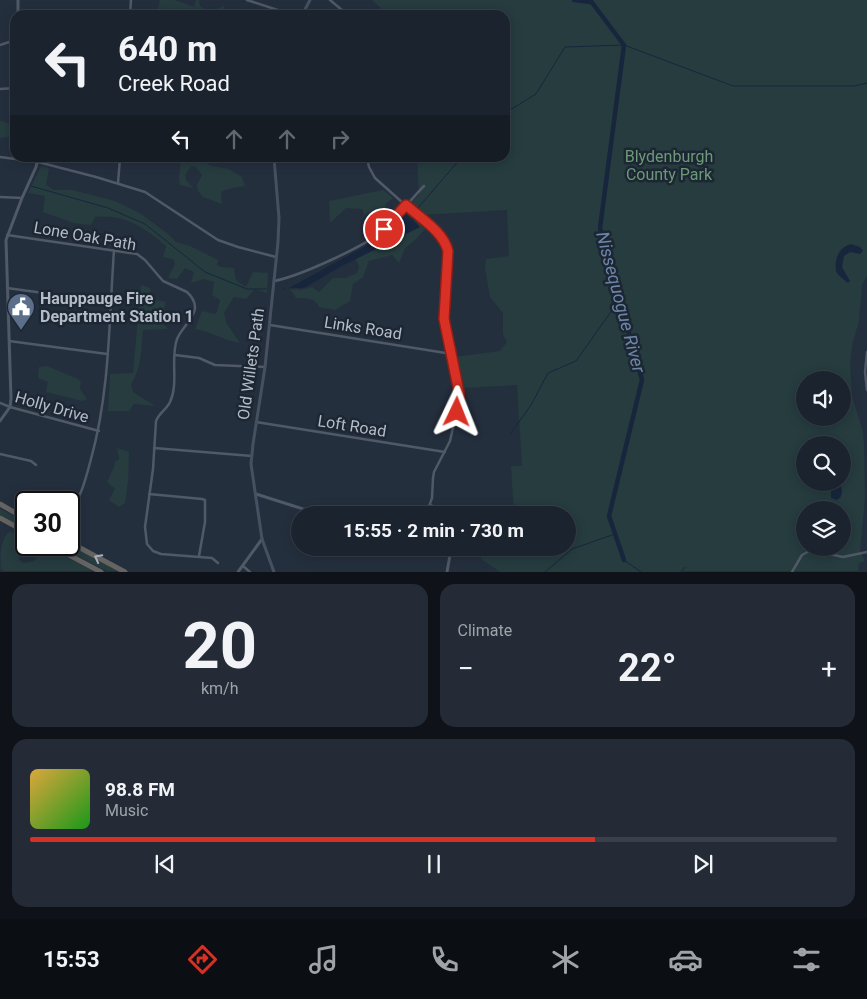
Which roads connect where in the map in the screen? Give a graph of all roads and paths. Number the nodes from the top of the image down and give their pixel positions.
1 (247, 0) edge
2 (330, 0) edge
3 (278, 10) edge
4 (342, 10) edge
5 (37, 162) edge
6 (45, 162) edge
7 (120, 162) edge
8 (274, 162) edge
9 (368, 162) edge
10 (118, 183) junction
11 (424, 186) dead end
12 (0, 197) edge
13 (22, 198) junction
14 (406, 205) junction
15 (7, 235) junction
16 (114, 250) junction
17 (276, 257) junction
18 (273, 281) junction
19 (7, 288) junction
20 (111, 302) junction
21 (270, 325) junction
22 (9, 341) junction
23 (867, 352) edge
24 (107, 354) junction
25 (452, 354) junction
26 (175, 355) junction
27 (265, 367) junction
28 (867, 390) edge
29 (0, 402) edge
30 (10, 408) junction
31 (0, 421) edge
32 (256, 422) junction
33 (99, 431) junction
34 (154, 448) junction
35 (445, 452) junction
36 (0, 454) edge
37 (252, 456) junction
38 (36, 465) dead end
39 (149, 494) junction
40 (256, 494) junction
41 (80, 497) edge
42 (430, 505) edge
43 (0, 506) edge
44 (294, 506) edge
45 (15, 512) edge
46 (0, 518) edge
47 (15, 526) edge
48 (262, 539) junction
49 (80, 548) edge
50 (867, 552) edge
51 (70, 556) edge
52 (450, 556) edge
53 (199, 557) junction
54 (218, 563) dead end
55 (243, 566) junction
56 (100, 572) edge
57 (125, 572) edge
58 (238, 572) edge
59 (250, 572) edge
60 (274, 572) edge
61 (447, 572) edge
62 (792, 572) edge

1 - 3 street
2 - 4 street
5 - 13 street
6 - 10 street
7 - 10 street
8 - 17 main road, Old Willets Path
9 - 14 street
10 - 17 street
11 - 14 street
12 - 13 street, Lone Oak Path
13 - 15 street
14 - 18 street
14 - 25 street
15 - 16 street, Lone Oak Path
15 - 19 street
16 - 20 street
16 - 26 street, Lone Oak Path
17 - 18 main road, Old Willets Path
18 - 21 main road, Old Willets Path
19 - 20 street
19 - 22 street
20 - 24 street
21 - 25 street, Links Road
21 - 27 main road, Old Willets Path
22 - 24 street
22 - 30 street
23 - 28 street
24 - 33 street
25 - 35 street
26 - 27 street
26 - 34 street
27 - 32 main road, Old Willets Path
29 - 30 street, Holly Drive
30 - 31 street
30 - 33 street, Holly Drive
32 - 35 street, Loft Road
32 - 37 main road, Old Willets Path
33 - 41 street
34 - 37 street
34 - 39 street
35 - 42 street
36 - 38 street
37 - 40 main road, Old Willets Path
39 - 53 street
39 - 53 street
40 - 44 street
40 - 48 main road, Old Willets Path
43 - 45 highway
46 - 47 highway
48 - 55 street
48 - 60 main road, Old Willets Path
57 -> 49 highway
50 - 62 street
51 - 56 highway
52 - 61 street
53 - 54 street
55 - 58 street
55 - 59 street

